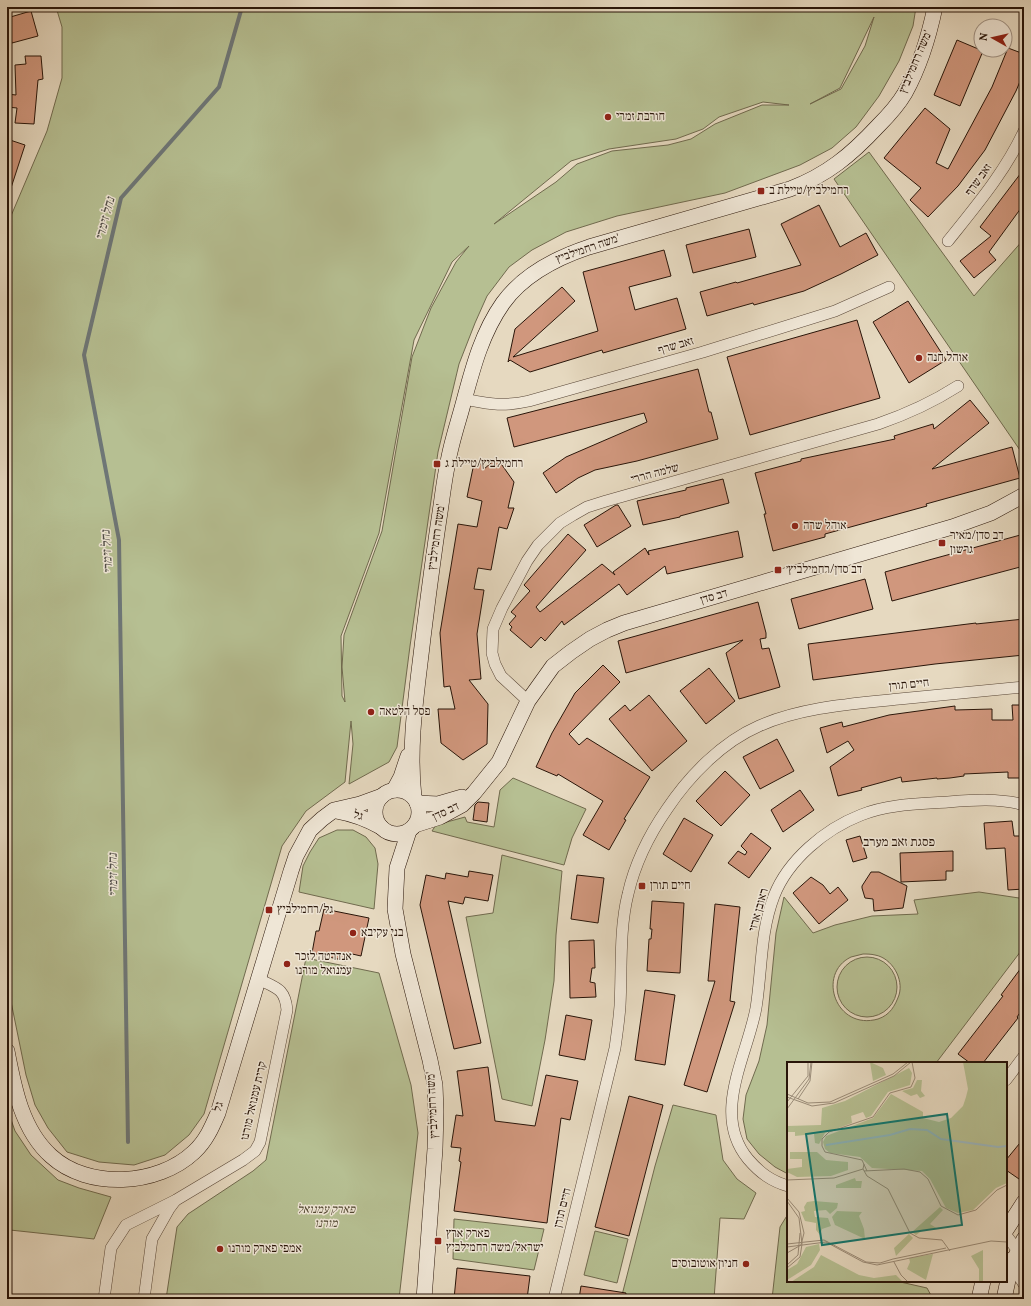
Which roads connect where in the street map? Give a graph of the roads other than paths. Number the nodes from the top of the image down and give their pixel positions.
1 (935, 7) edge
2 (1024, 131) edge
3 (948, 241) dead end
4 (889, 287) dead end
5 (958, 386) dead end
6 (464, 399) junction
7 (1024, 495) edge
8 (1024, 687) edge
9 (528, 700) junction
10 (412, 738) junction
11 (388, 793) junction
12 (474, 793) junction
13 (416, 800) junction
14 (1024, 805) edge
15 (334, 810) junction
16 (412, 828) junction
17 (385, 830) junction
18 (397, 868) junction
19 (258, 979) junction
20 (7, 1051) edge
21 (1024, 1056) edge
22 (1007, 1079) edge
23 (787, 1186) edge
24 (176, 1200) junction
25 (1024, 1202) edge
26 (1007, 1228) edge
27 (1007, 1237) edge
28 (1017, 1254) edge
29 (983, 1282) edge
30 (1024, 1284) edge
31 (104, 1299) edge
32 (144, 1299) edge
33 (424, 1299) edge
34 (554, 1299) edge
35 (979, 1299) edge
36 (1004, 1299) edge

1 - 6 street, משה רחמילביץ'
2 - 3 street, זאב שרף
4 - 6 street, זאב שרף
5 - 9 street, שלמה הררי
6 - 10 street, משה רחמילביץ'
7 - 9 street, דב סדן
8 - 34 street, חיים תורן
9 - 12 street, דב סדן
10 - 11 street, משה רחמילביץ'
10 - 13 street, משה רחמילביץ'
11 - 13 street
11 - 15 street, גל
11 - 17 street
12 - 13 street, דב סדן
12 - 16 street, דב סדן
13 - 16 street
14 - 23 street, ראובן ארזי
15 - 17 street, גל
15 - 19 street, גל
16 - 17 street
16 - 18 street, משה רחמילביץ'
17 - 18 street, משה רחמילביץ'
18 - 33 street, משה רחמילביץ'
19 - 20 street, גל
19 - 24 street, קרית עמנואל מורנו
21 - 22 street
24 - 31 street, קרית עמנואל מורנו
24 - 32 street, קרית עמנואל מורנו
25 - 26 street
27 - 28 street
28 - 30 street
28 - 36 street
29 - 35 street

